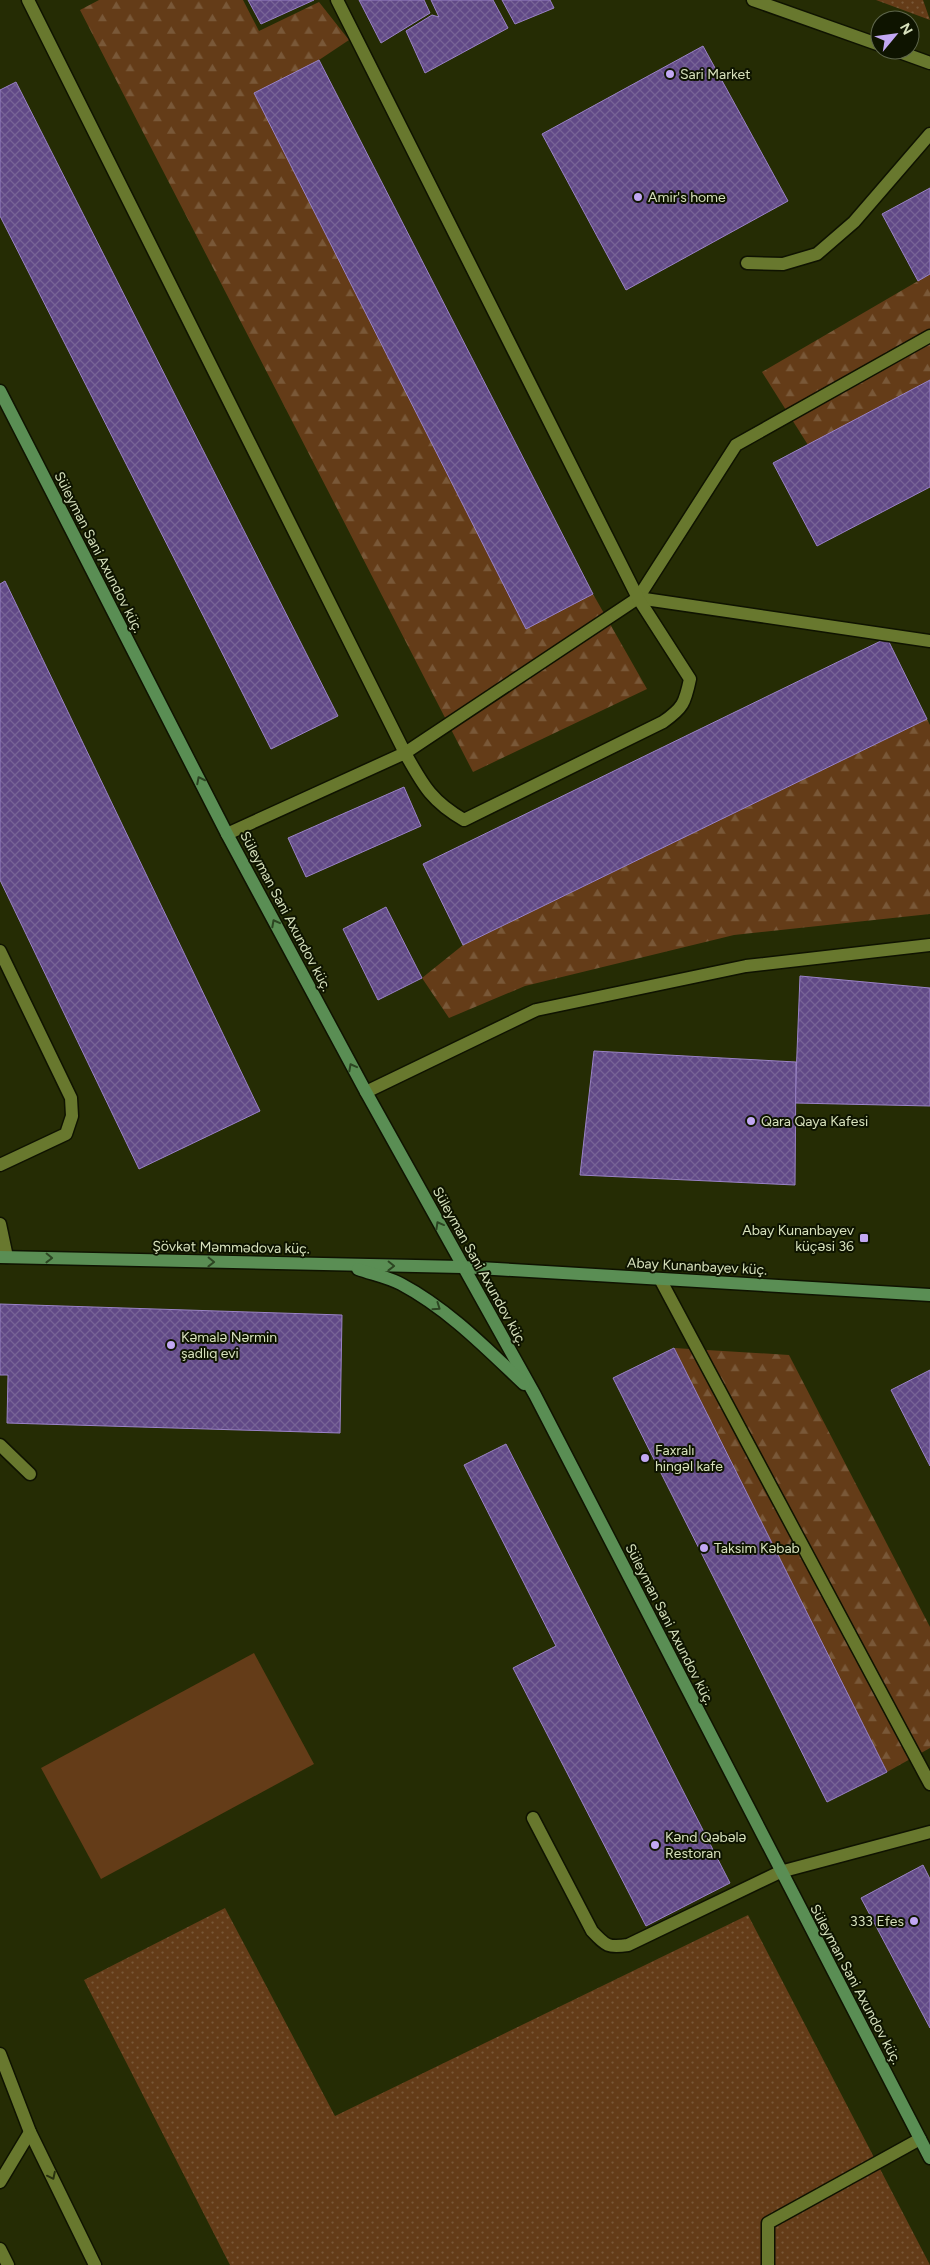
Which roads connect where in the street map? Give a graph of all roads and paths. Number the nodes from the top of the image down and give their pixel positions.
1 (28, 0) edge
2 (337, 0) edge
3 (753, 0) edge
4 (870, 41) edge
5 (930, 134) edge
6 (747, 263) dead end
7 (930, 336) edge
8 (0, 391) edge
9 (638, 598) junction
10 (930, 641) edge
11 (405, 753) junction
12 (227, 834) junction
13 (930, 945) edge
14 (0, 951) edge
15 (366, 1092) junction
16 (0, 1165) edge
17 (0, 1224) edge
18 (3, 1257) edge
19 (346, 1264) junction
20 (462, 1267) junction
21 (660, 1279) junction
22 (930, 1295) edge
23 (535, 1395) junction
24 (0, 1446) edge
25 (30, 1474) dead end
26 (930, 1784) edge
27 (532, 1818) dead end
28 (930, 1832) edge
29 (780, 1872) junction
30 (0, 2054) edge
31 (30, 2132) junction
32 (920, 2139) junction
33 (930, 2158) edge
34 (0, 2182) edge
35 (0, 2249) edge
36 (8, 2265) edge
37 (95, 2265) edge
38 (768, 2265) edge

1 - 11 street
2 - 9 street
3 - 4 street
5 - 6 street
7 - 9 street
12 -> 8 street, Süleyman Sani Axundov küç.
9 - 10 street
9 - 11 street
9 - 11 street
11 - 12 street
15 -> 12 street, Süleyman Sani Axundov küç.
13 - 15 street
14 - 16 street
20 -> 15 street, Süleyman Sani Axundov küç.
17 - 18 street
18 -> 19 street, Şövkət Məmmədova küç.
19 -> 20 street, Şövkət Məmmədova küç.
19 -> 23 street
20 - 21 street, Abay Kunanbayev küç.
20 - 23 street, Süleyman Sani Axundov küç.
21 - 22 street, Abay Kunanbayev küç.
21 - 26 street
23 - 29 street, Süleyman Sani Axundov küç.
24 - 25 street
27 - 29 street
28 - 29 street
29 - 32 street, Süleyman Sani Axundov küç.
30 - 31 street
31 - 34 street
31 -> 37 street
32 - 33 street, Süleyman Sani Axundov küç.
32 - 38 street
35 - 36 street

